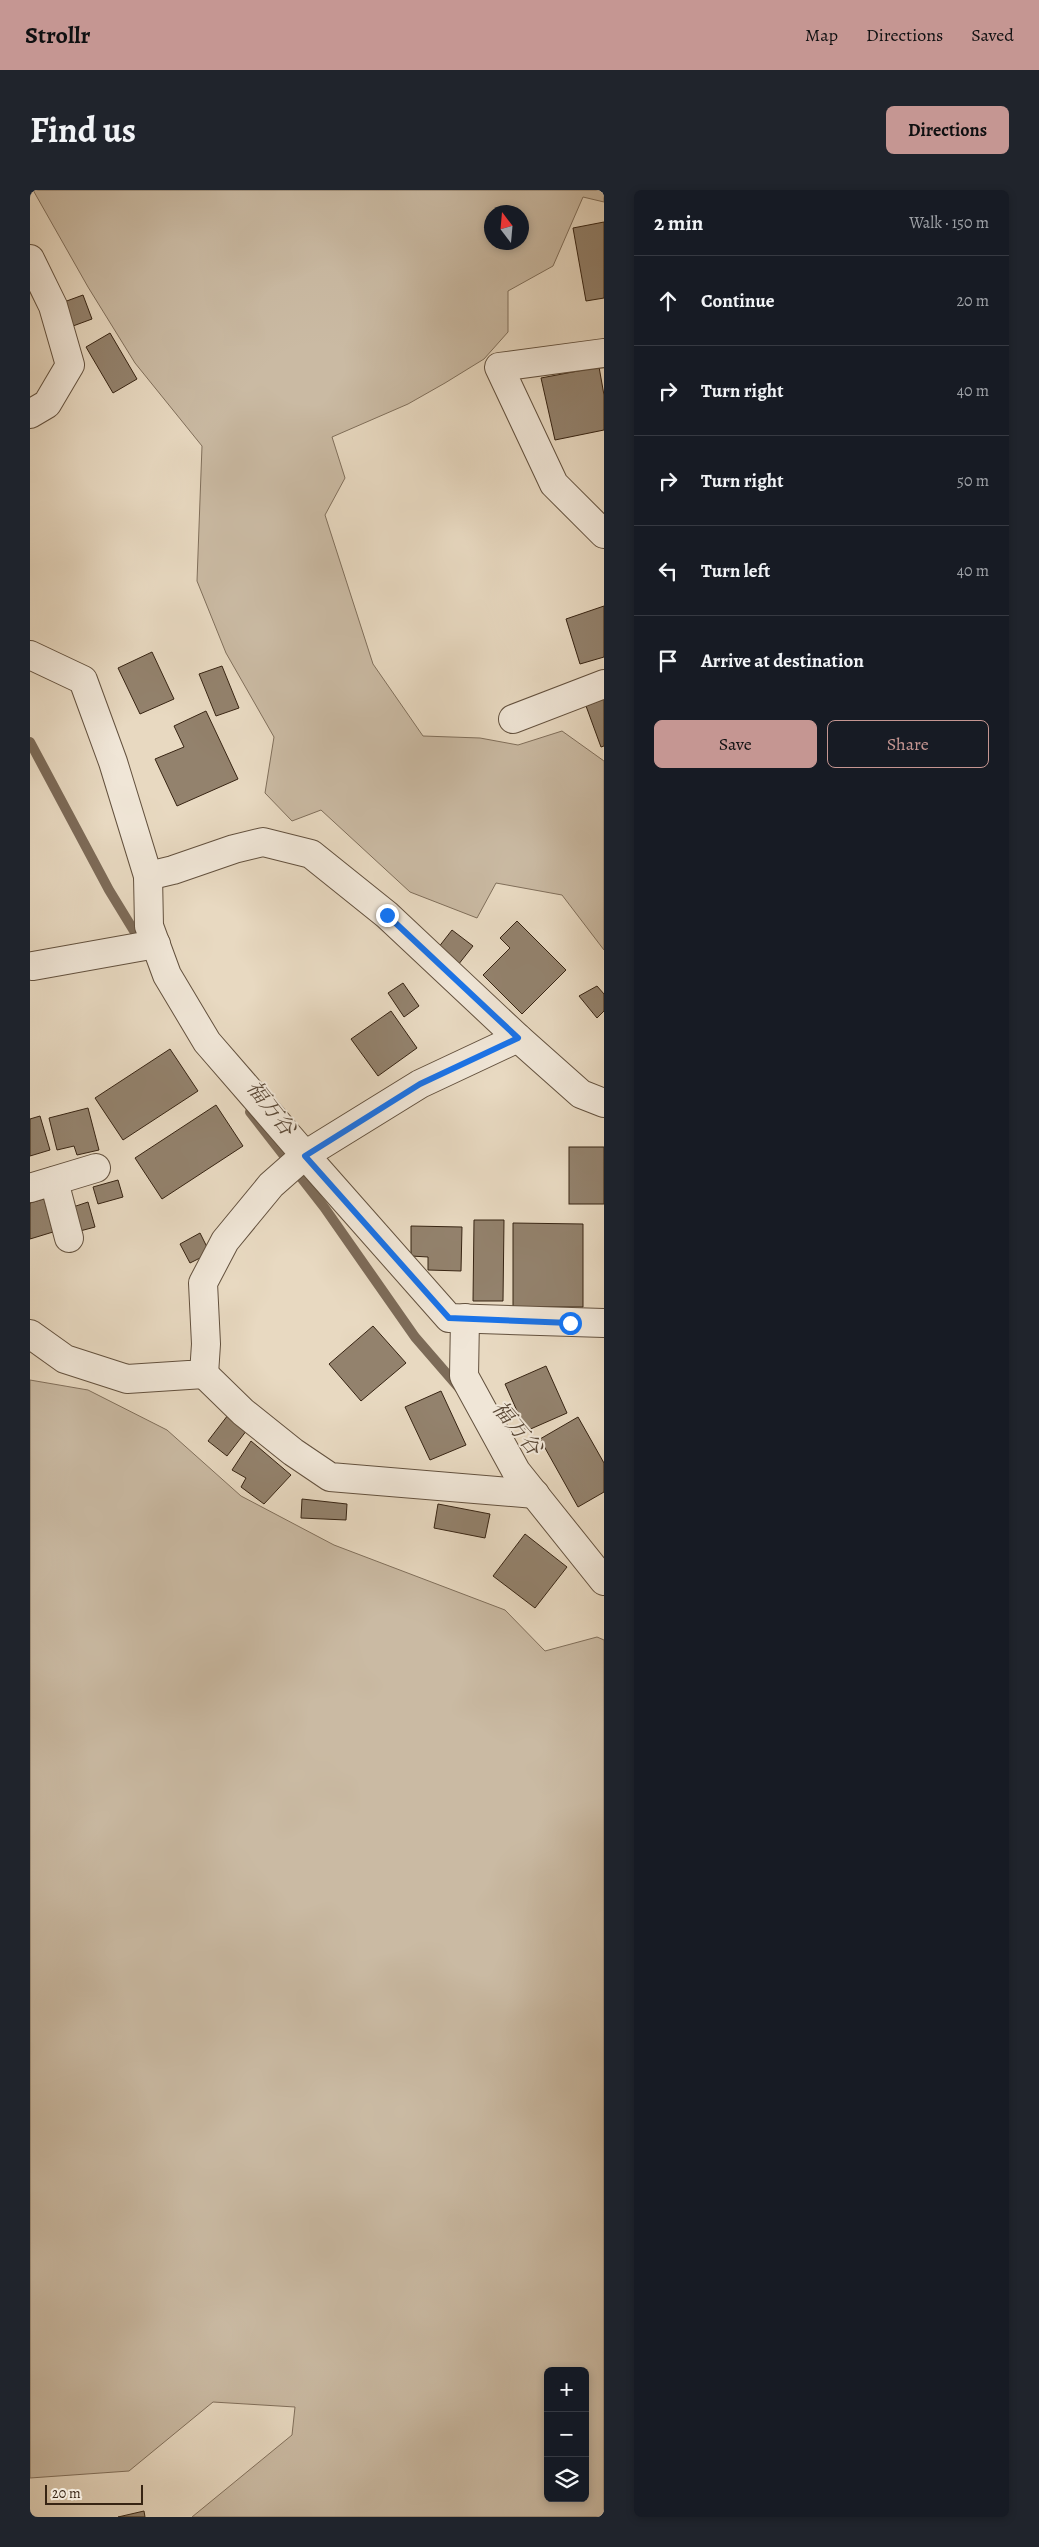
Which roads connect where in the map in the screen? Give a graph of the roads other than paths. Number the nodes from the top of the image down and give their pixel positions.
1 (30, 259) edge
2 (604, 353) edge
3 (30, 414) edge
4 (604, 534) edge
5 (30, 655) edge
6 (604, 684) edge
7 (513, 719) dead end
8 (148, 876) junction
9 (156, 944) junction
10 (33, 966) dead end
11 (518, 1038) junction
12 (604, 1103) edge
13 (305, 1156) junction
14 (96, 1168) dead end
15 (42, 1185) edge
16 (69, 1238) dead end
17 (466, 1318) junction
18 (604, 1323) edge
19 (30, 1334) edge
20 (204, 1374) junction
21 (535, 1494) junction
22 (604, 1580) edge

1 - 3 street
2 - 4 street
5 - 8 street
6 - 7 street
8 - 9 street
8 - 11 street
9 - 10 street
9 - 13 street
11 - 12 street
11 - 13 street
13 - 17 street
13 - 20 street
14 - 15 street
15 - 16 street
17 - 18 street
17 - 21 street
19 - 20 street
20 - 21 street
21 - 22 street

